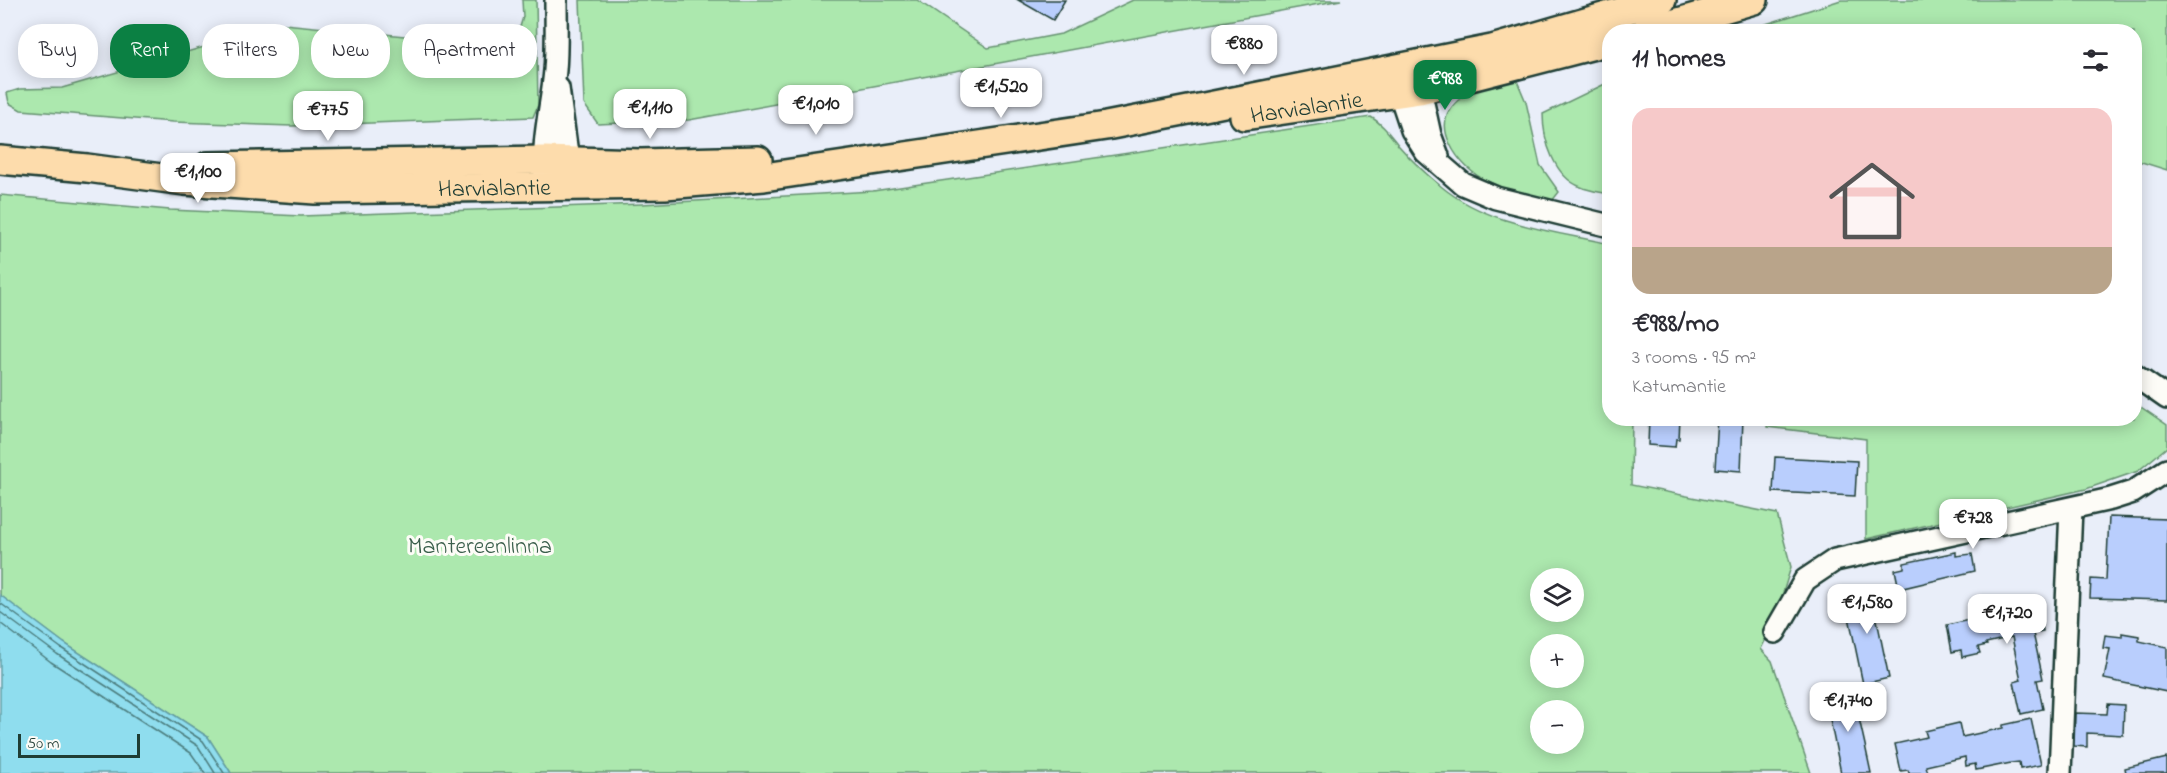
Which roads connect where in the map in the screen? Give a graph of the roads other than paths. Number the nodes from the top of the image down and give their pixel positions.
1 (556, 0) edge
2 (1662, 0) edge
3 (1751, 0) edge
4 (1671, 24) edge
5 (1602, 42) edge
6 (1407, 79) junction
7 (0, 160) edge
8 (556, 173) junction
9 (1602, 224) edge
10 (2142, 381) edge
11 (2167, 398) edge
12 (2167, 470) edge
13 (2072, 508) junction
14 (1775, 632) dead end
15 (2060, 773) edge

1 - 8 street
2 - 6 main road, Harvialantie
3 - 4 main road
5 - 6 main road, Harvialantie
6 - 8 main road, Harvialantie
6 - 9 street
7 - 8 main road, Harvialantie
10 - 11 street
12 - 13 street
13 - 14 street
13 - 15 street

